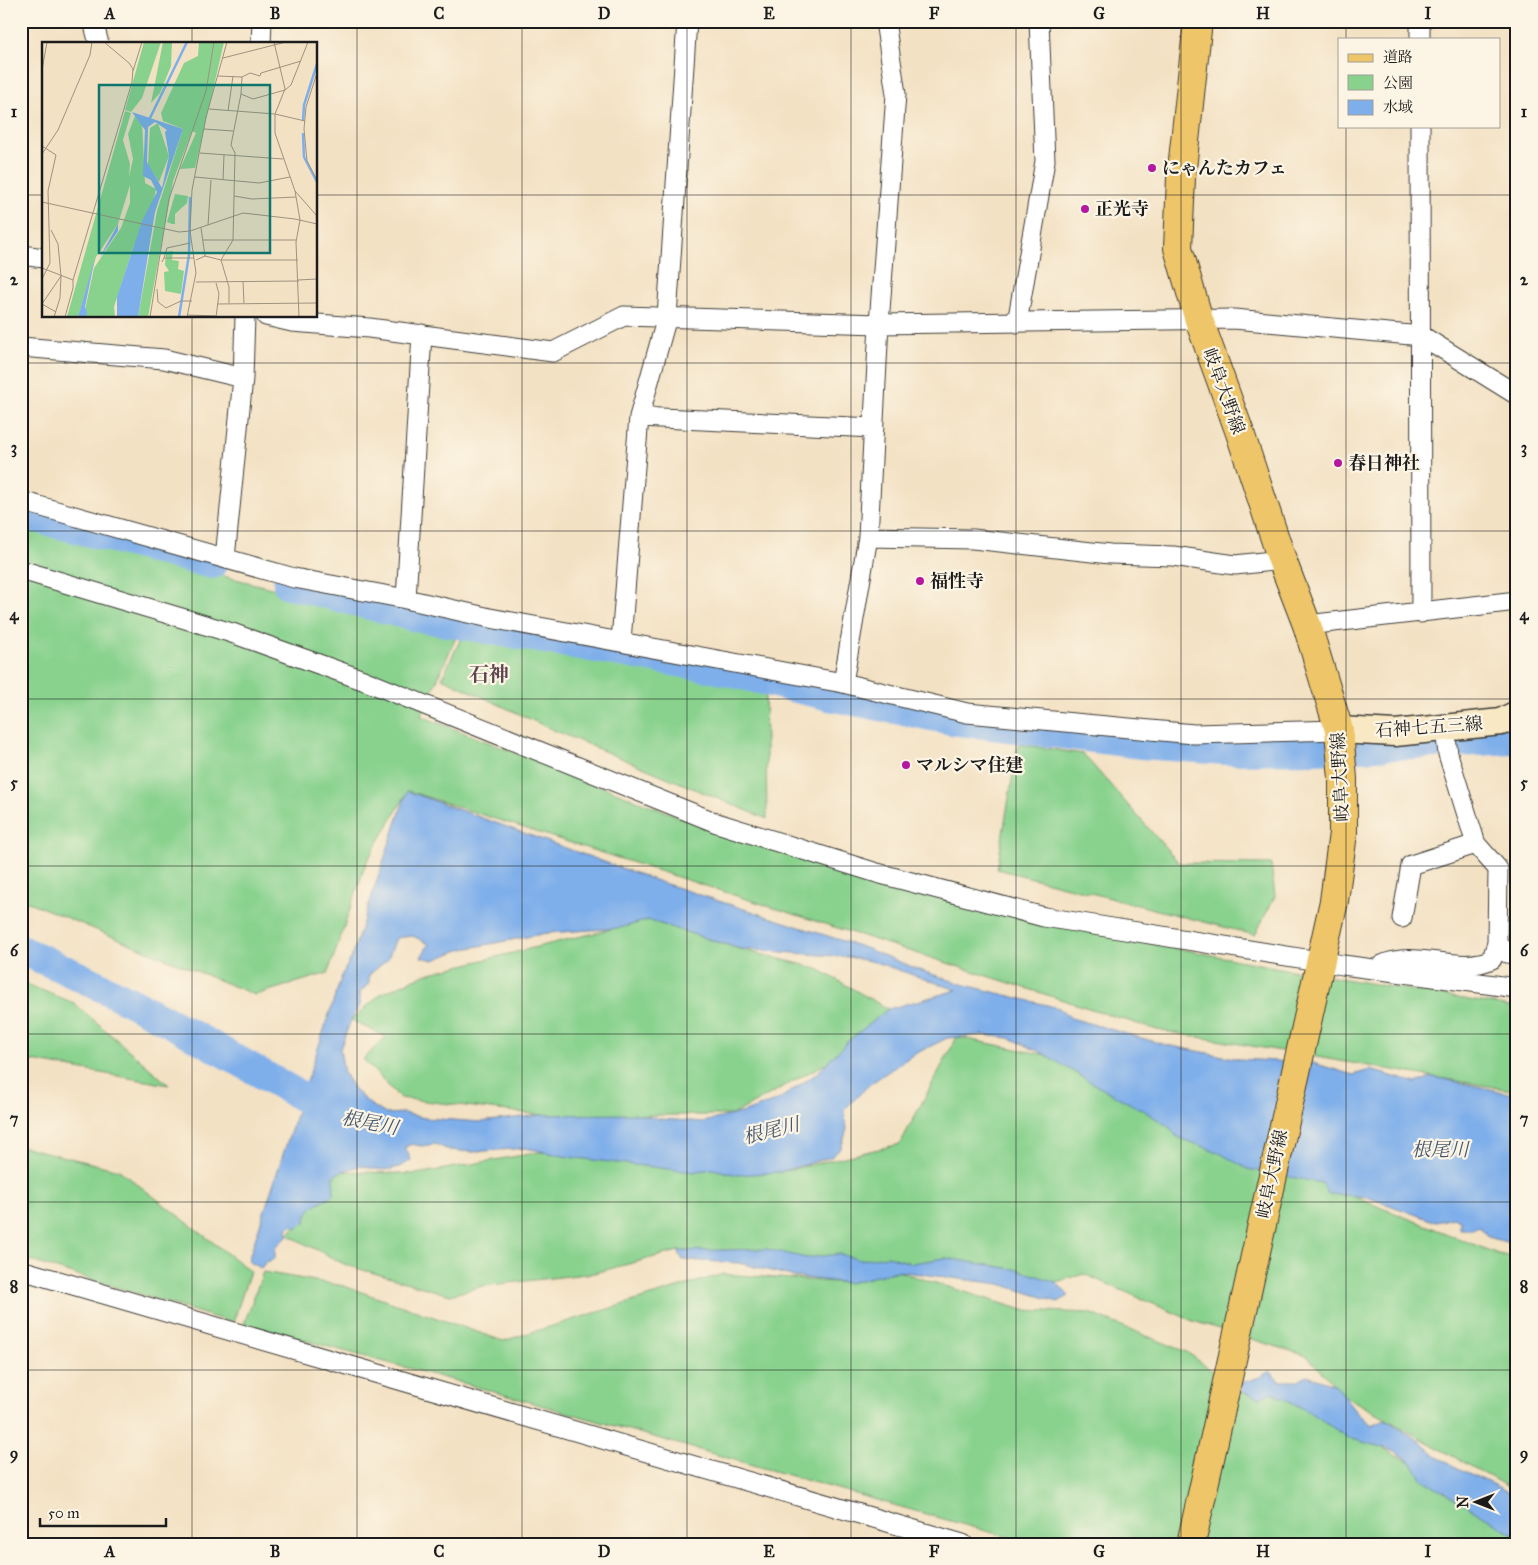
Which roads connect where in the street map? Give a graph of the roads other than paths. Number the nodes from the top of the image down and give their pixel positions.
1 (93, 21) edge
2 (262, 21) edge
3 (687, 21) edge
4 (885, 21) edge
5 (1039, 21) edge
6 (1198, 21) edge
7 (1420, 21) edge
8 (1420, 38) edge
9 (98, 42) edge
10 (261, 42) edge
11 (1420, 128) edge
12 (21, 256) edge
13 (42, 258) edge
14 (667, 317) junction
15 (245, 318) edge
16 (275, 318) edge
17 (1198, 320) junction
18 (1017, 323) junction
19 (878, 324) junction
20 (422, 334) junction
21 (1422, 336) junction
22 (21, 346) edge
23 (243, 378) junction
24 (1517, 395) edge
25 (639, 417) junction
26 (874, 428) junction
27 (21, 501) edge
28 (868, 537) junction
29 (225, 558) junction
30 (1282, 560) junction
31 (21, 570) edge
32 (406, 599) junction
33 (1517, 601) edge
34 (1421, 612) junction
35 (1307, 625) junction
36 (621, 641) junction
37 (842, 683) junction
38 (1517, 714) edge
39 (1446, 732) junction
40 (1340, 743) junction
41 (1476, 844) junction
42 (1402, 918) dead end
43 (1497, 943) junction
44 (1517, 955) edge
45 (1374, 969) junction
46 (1317, 970) junction
47 (1517, 988) edge
48 (21, 1270) edge
49 (963, 1544) edge
50 (1191, 1544) edge

1 - 9 street
2 - 10 street
3 - 14 street
4 - 19 street
5 - 18 street
6 - 17 main road, 岐阜大野線
7 - 8 street
11 - 21 street
12 - 13 street
14 - 19 street
14 - 20 street
14 - 25 street
15 - 23 street
16 - 20 street
17 - 18 street
17 - 21 street
17 - 30 main road, 岐阜大野線
18 - 19 street
19 - 26 street
20 - 32 street
21 - 24 street
21 - 34 street
22 - 23 street
23 - 29 street
25 - 26 street
25 - 36 street
26 - 28 street
27 - 29 street
28 - 30 street
28 - 37 street
29 - 32 street
30 - 35 main road, 岐阜大野線
31 - 46 street
32 - 36 street
33 - 34 street
34 - 35 street
35 - 40 main road, 岐阜大野線
36 - 37 street
37 - 40 street
38 - 39 main road, 石神七五三線
39 - 40 main road, 石神七五三線
39 - 41 street
40 - 46 main road, 岐阜大野線
41 - 42 street
41 - 43 street
43 - 44 street
43 - 45 street
45 - 46 street
45 - 47 street
46 - 50 main road, 岐阜大野線
48 - 49 street

